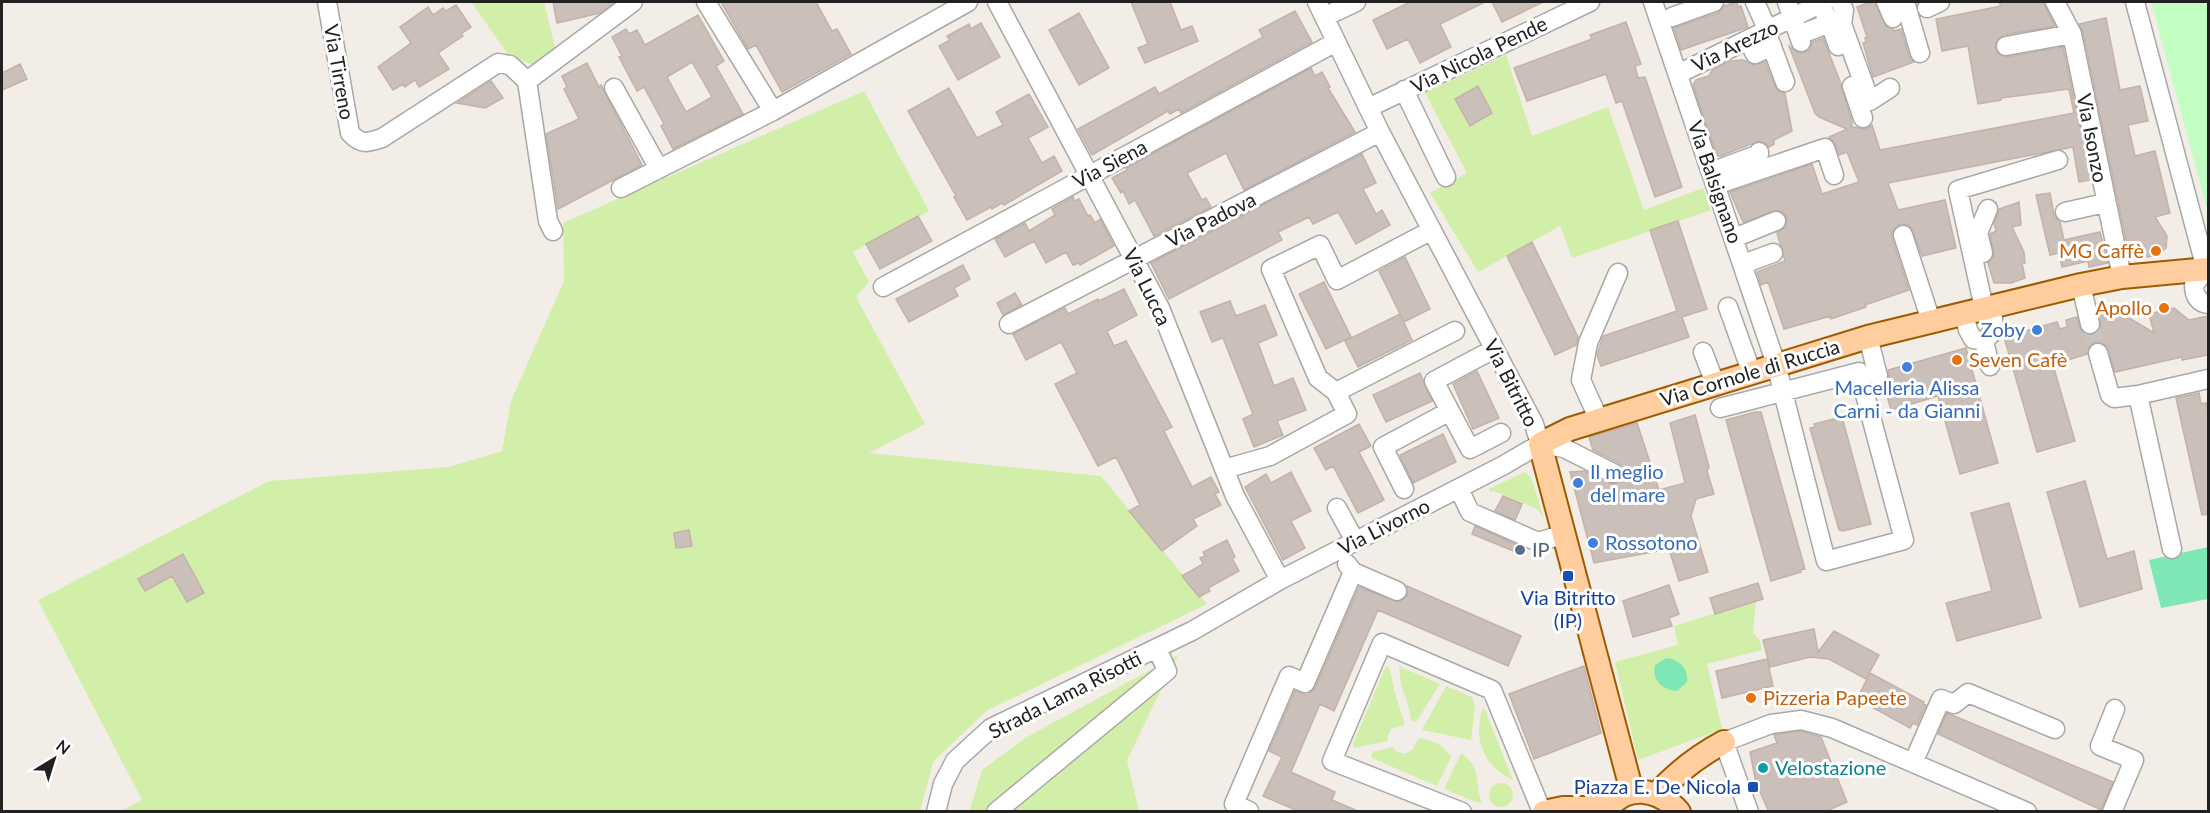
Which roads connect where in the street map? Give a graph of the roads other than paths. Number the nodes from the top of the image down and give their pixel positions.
1 (327, 2) edge
2 (633, 2) edge
3 (706, 2) edge
4 (968, 2) edge
5 (997, 2) edge
6 (1356, 2) edge
7 (1590, 2) edge
8 (1653, 2) edge
9 (1714, 2) edge
10 (1822, 2) edge
11 (1840, 2) edge
12 (1850, 2) edge
13 (1905, 2) edge
14 (2055, 2) edge
15 (2135, 2) edge
16 (1752, 5) edge
17 (1320, 9) edge
18 (1672, 16) dead end
19 (1830, 23) junction
20 (1772, 28) edge
21 (2072, 34) junction
22 (1336, 42) junction
23 (2006, 46) dead end
24 (1862, 54) dead end
25 (1920, 54) dead end
26 (1678, 74) junction
27 (527, 81) junction
28 (1785, 82) dead end
29 (614, 88) dead end
30 (1890, 88) dead end
31 (1404, 90) junction
32 (1368, 108) junction
33 (773, 111) junction
34 (1863, 118) dead end
35 (1380, 132) junction
36 (1759, 152) dead end
37 (2058, 160) dead end
38 (659, 169) junction
39 (1090, 175) junction
40 (1834, 175) dead end
41 (1446, 177) dead end
42 (1714, 179) junction
43 (621, 188) dead end
44 (2105, 203) junction
45 (1988, 209) dead end
46 (2065, 212) dead end
47 (1776, 221) dead end
48 (1432, 230) junction
49 (554, 231) dead end
50 (1904, 235) dead end
51 (1734, 238) junction
52 (1773, 253) dead end
53 (1135, 260) junction
54 (1743, 264) junction
55 (2208, 269) edge
56 (1618, 273) dead end
57 (2122, 277) junction
58 (2076, 286) junction
59 (884, 287) dead end
60 (2208, 304) edge
61 (1728, 307) dead end
62 (1983, 309) junction
63 (2084, 319) tunnel mouth
64 (1930, 321) junction
65 (1009, 324) dead end
66 (1455, 331) dead end
67 (1868, 337) junction
68 (1984, 341) junction
69 (1494, 350) junction
70 (1703, 352) dead end
71 (2098, 353) tunnel mouth
72 (1776, 364) junction
73 (1990, 366) dead end
74 (1751, 371) junction
75 (1878, 376) dead end
76 (2208, 379) edge
77 (1715, 383) junction
78 (1336, 392) junction
79 (1783, 392) junction
80 (2138, 395) junction
81 (1720, 408) dead end
82 (1450, 411) junction
83 (1599, 420) junction
84 (1501, 433) dead end
85 (1540, 444) junction
86 (1224, 469) junction
87 (1613, 472) dead end
88 (1404, 489) dead end
89 (1459, 489) junction
90 (1337, 508) dead end
91 (1565, 534) junction
92 (1355, 541) junction
93 (2172, 549) dead end
94 (1336, 551) junction
95 (1353, 572) junction
96 (1280, 580) junction
97 (1397, 591) dead end
98 (1228, 611) joint
99 (1157, 648) junction
100 (2115, 709) dead end
101 (2055, 729) dead end
102 (1724, 742) junction
103 (1913, 763) junction
104 (1632, 792) junction
105 (1657, 794) junction
106 (1607, 810) edge
107 (1249, 811) edge
108 (936, 812) edge
109 (996, 812) edge
110 (1462, 812) edge
111 (1543, 812) edge
112 (1679, 812) edge
113 (1749, 812) edge
114 (2027, 812) edge
115 (2112, 812) edge

1 - 27 street, Via Tirreno
2 - 27 street
3 - 33 street
4 - 33 street
5 - 39 street, Via Lucca
6 - 17 street
7 - 31 street, Via Nicola Pende
8 - 26 street, Via Balsignano
9 - 18 street
10 - 19 street
10 - 20 street, Via Arezzo
11 - 30 street
12 - 24 street
13 - 25 street
14 - 21 street, Via Isonzo
15 - 55 street
16 - 20 street
17 - 22 street, Via Bitritto
19 - 20 street
19 - 34 street
20 - 26 street, Via Arezzo
20 - 28 street
21 - 23 street
21 - 44 street, Via Isonzo
22 - 32 street, Via Bitritto
22 - 39 street, Via Siena
26 - 42 street, Via Balsignano
27 - 49 street
29 - 38 street
31 - 32 street, Via Nicola Pende
31 - 41 street
32 - 35 street, Via Bitritto
33 - 38 street
35 - 48 street, Via Bitritto
35 - 53 street, Via Padova
36 - 42 street
37 - 62 street
38 - 43 street
39 - 53 street, Via Lucca
39 - 59 street, Via Siena
40 - 42 street
42 - 51 street, Via Balsignano
44 - 46 street
44 - 57 street, Via Isonzo
45 - 62 street
47 - 51 street
48 - 69 street, Via Bitritto
48 - 78 street
50 - 64 street
51 - 54 street, Via Balsignano
52 - 54 street
53 - 65 street, Via Padova
53 - 86 street, Via Lucca
54 - 72 street, Via Balsignano
55 - 57 main road, Via Cornole di Ruccia
55 - 60 street
56 - 83 street
57 - 58 main road, Via Cornole di Ruccia
58 - 62 main road, Via Cornole di Ruccia
58 - 63 street
61 - 74 street
62 - 64 main road, Via Cornole di Ruccia
62 - 68 street
62 - 68 street
64 - 67 main road, Via Cornole di Ruccia
66 - 78 street
67 - 72 main road, Via Cornole di Ruccia
67 - 75 street
68 - 73 street
69 - 82 street
69 - 85 street, Via Bitritto
70 - 77 street
71 - 80 street
72 - 74 main road, Via Cornole di Ruccia
72 - 79 street, Via Balsignano
74 - 77 main road, Via Cornole di Ruccia
76 - 80 street
77 - 83 main road, Via Cornole di Ruccia
78 - 86 street
79 - 79 street, Via Balsignano
79 - 81 street
80 - 93 street
82 - 84 street
82 - 88 street
83 - 85 main road, Via Cornole di Ruccia
85 - 87 street
85 - 89 street, Via Livorno
85 - 91 main road, Via Bitritto
86 - 96 street, Via Lucca
89 - 91 street
89 - 92 street, Via Livorno
90 - 92 street
91 - 104 main road, Via Bitritto
92 - 94 street, Via Livorno
94 - 95 street
94 - 96 street, Via Livorno
95 - 97 street
95 - 107 street
96 - 98 street, Via Livorno
98 - 99 street, Strada Lama Risotti
99 - 108 street, Strada Lama Risotti
99 - 109 street
100 - 115 street
101 - 103 street
102 - 103 street
102 - 105 main road
102 - 113 street
103 - 114 street
104 - 105 main road
104 - 106 main road
105 - 112 main road
106 - 111 main road
110 - 111 street

